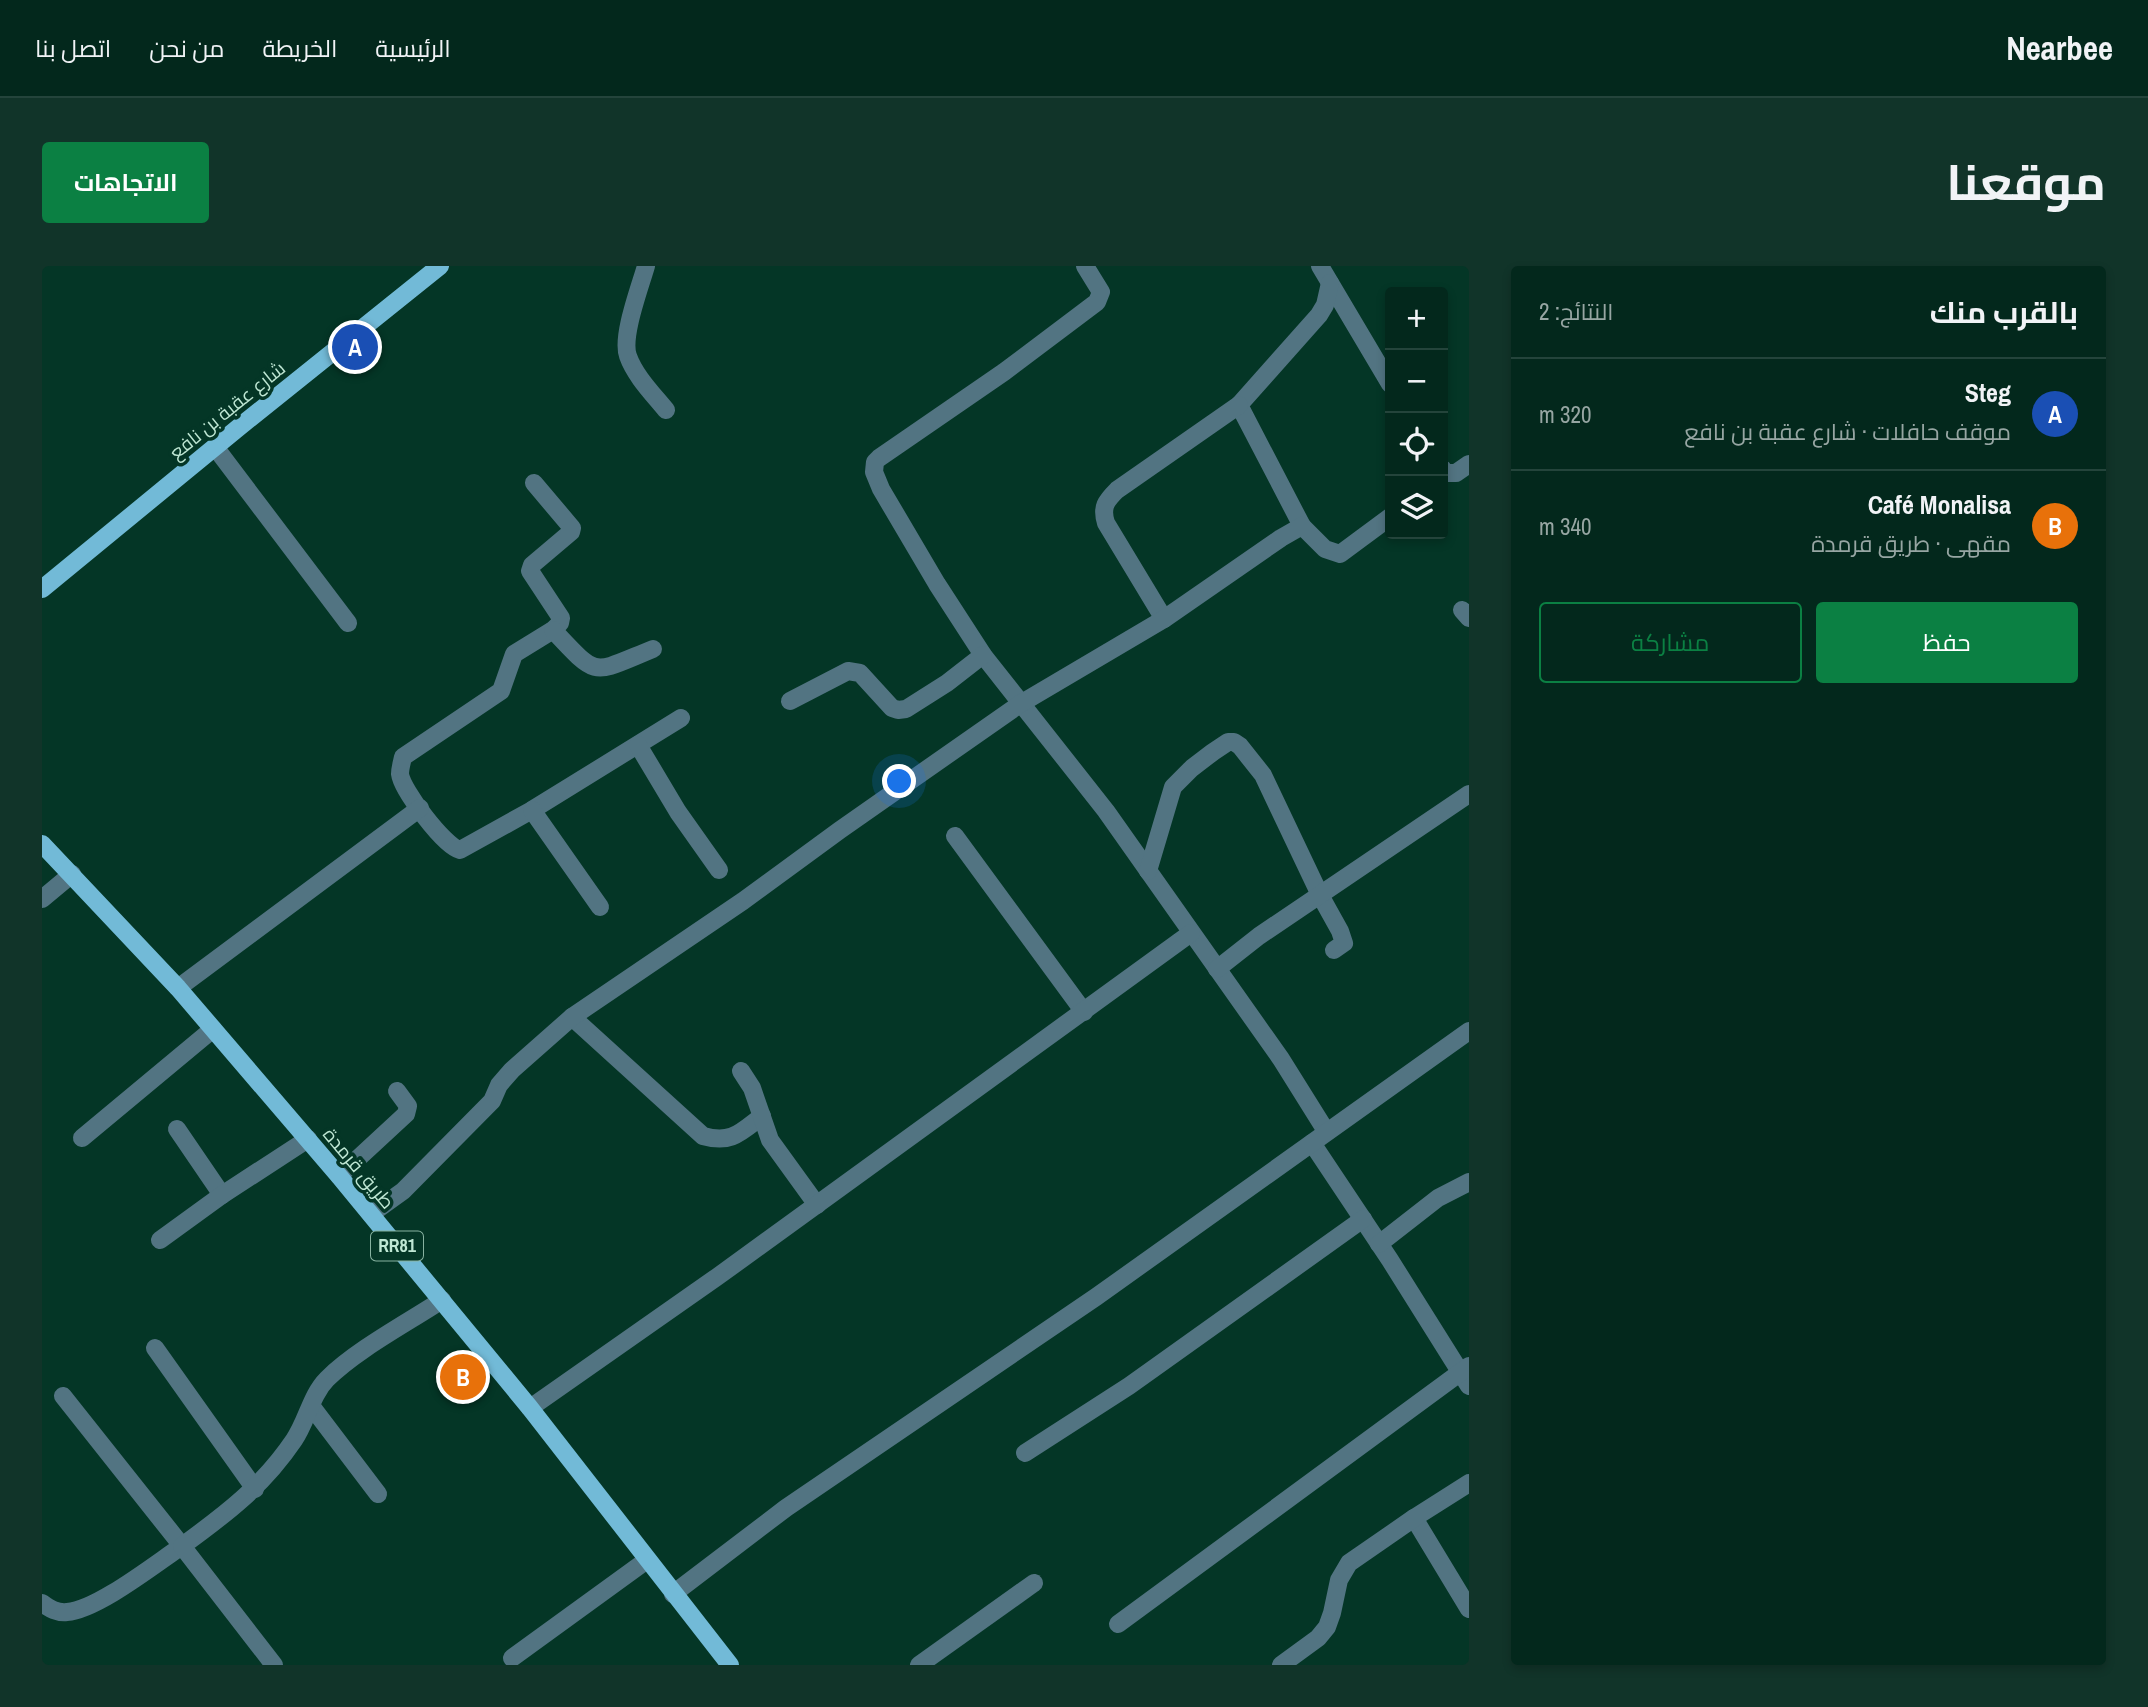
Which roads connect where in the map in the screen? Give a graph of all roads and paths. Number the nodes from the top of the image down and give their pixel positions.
1 (646, 266) edge
2 (1086, 266) edge
3 (1320, 266) edge
4 (431, 269) edge
5 (1330, 284) junction
6 (1385, 376) edge
7 (1239, 405) junction
8 (666, 410) dead end
9 (215, 447) junction
10 (1469, 464) edge
11 (1448, 472) edge
12 (534, 483) dead end
13 (1385, 521) edge
14 (1302, 526) junction
15 (42, 589) edge
16 (1164, 619) junction
17 (348, 623) dead end
18 (553, 630) junction
19 (653, 649) dead end
20 (984, 655) junction
21 (790, 701) dead end
22 (1020, 704) junction
23 (681, 718) dead end
24 (638, 745) junction
25 (1469, 794) edge
26 (420, 808) junction
27 (532, 810) junction
28 (955, 836) dead end
29 (42, 844) edge
30 (719, 870) dead end
31 (1148, 871) junction
32 (72, 874) junction
33 (1320, 895) junction
34 (42, 899) edge
35 (600, 907) dead end
36 (1191, 933) junction
37 (1334, 950) dead end
38 (1217, 969) junction
39 (178, 988) junction
40 (1084, 1012) junction
41 (572, 1017) junction
42 (213, 1029) junction
43 (1469, 1031) edge
44 (741, 1071) dead end
45 (397, 1091) dead end
46 (762, 1116) junction
47 (177, 1129) dead end
48 (1326, 1131) junction
49 (82, 1138) dead end
50 (308, 1139) junction
51 (1312, 1143) junction
52 (339, 1175) junction
53 (1469, 1182) edge
54 (222, 1195) junction
55 (817, 1205) junction
56 (371, 1214) junction
57 (1363, 1219) junction
58 (160, 1240) dead end
59 (1379, 1244) junction
60 (442, 1300) junction
61 (155, 1348) dead end
62 (1466, 1375) edge
63 (63, 1396) dead end
64 (312, 1406) junction
65 (530, 1408) junction
66 (1025, 1453) dead end
67 (1469, 1483) edge
68 (255, 1489) junction
69 (378, 1494) dead end
70 (1414, 1518) junction
71 (182, 1546) junction
72 (647, 1560) junction
73 (1034, 1583) dead end
74 (673, 1594) junction
75 (42, 1603) edge
76 (1469, 1609) edge
77 (1118, 1624) dead end
78 (512, 1658) dead end
79 (1286, 1663) edge
80 (274, 1665) edge
81 (730, 1665) edge
82 (919, 1665) edge

1 - 8 street
2 - 20 street
3 - 5 street
4 - 9 main road, شارع عقبة بن نافع
5 - 6 street
5 - 7 street
7 - 14 street
7 - 16 street
9 - 15 main road, شارع عقبة بن نافع
9 - 17 street
10 - 11 street
12 - 18 street
13 - 14 street
14 - 16 street
16 - 22 street
18 - 19 street
18 - 26 street
20 - 21 street
20 - 22 street
22 - 31 street
22 - 41 street
23 - 24 street
24 - 27 street
24 - 30 street
25 - 33 street
26 - 27 street
26 - 39 street
27 - 35 street
28 - 40 street
29 - 32 main road, طريق قرمدة / RR81
31 - 33 street
31 - 36 street
32 - 34 street
32 - 39 main road, طريق قرمدة / RR81
33 - 37 street
33 - 38 street
36 - 38 street
36 - 40 street
38 - 48 street
39 - 42 main road, طريق قرمدة / RR81
40 - 55 street
41 - 46 street
41 - 56 street
42 - 49 street
42 - 50 main road, طريق قرمدة / RR81
43 - 48 street
44 - 46 street
45 - 52 street
46 - 55 street
47 - 54 street
48 - 51 street
50 - 52 main road, طريق قرمدة / RR81
50 - 54 street
51 - 57 street
51 - 74 street
52 - 56 main road, طريق قرمدة / RR81
53 - 59 street
54 - 58 street
55 - 65 street
56 - 60 main road, طريق قرمدة / RR81
57 - 59 street
57 - 66 street
59 - 62 street
60 - 64 street
60 - 65 main road, طريق قرمدة / RR81
61 - 68 street
62 - 77 street
63 - 71 street
64 - 68 street
64 - 69 street
65 - 72 main road, طريق قرمدة / RR81
67 - 70 street
68 - 71 street
70 - 76 street
70 - 79 street
71 - 75 street
71 - 80 street
72 - 74 main road, طريق قرمدة / RR81
72 - 78 street
73 - 82 street
74 - 81 main road, طريق قرمدة / RR81

